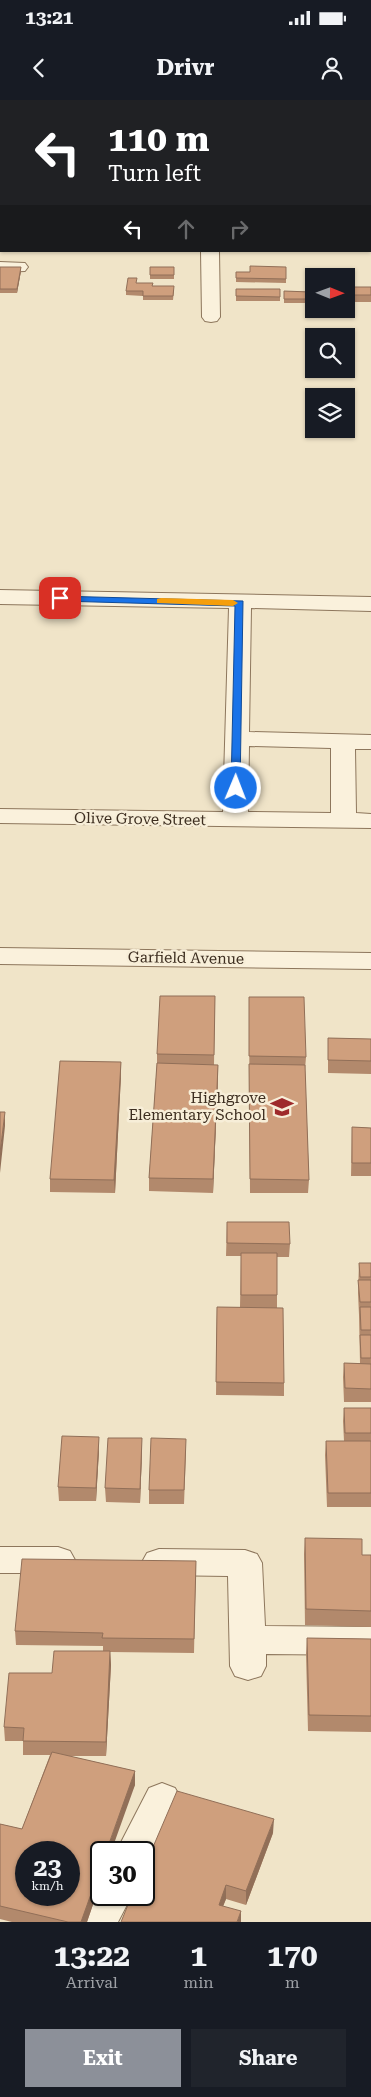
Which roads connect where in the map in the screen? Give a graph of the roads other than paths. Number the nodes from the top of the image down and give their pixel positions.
1 (210, 252) edge
2 (0, 267) edge
3 (19, 267) edge
4 (211, 317) dead end
5 (0, 597) edge
6 (240, 603) junction
7 (371, 604) edge
8 (237, 739) junction
9 (342, 742) junction
10 (371, 742) edge
11 (0, 816) edge
12 (235, 820) junction
13 (344, 820) junction
14 (371, 821) edge
15 (0, 956) edge
16 (371, 961) edge
17 (0, 1560) edge
18 (88, 1561) edge
19 (128, 1562) edge
20 (371, 1641) edge
21 (162, 1799) dead end
22 (140, 1841) edge
23 (106, 1906) edge
24 (98, 1922) edge

1 - 4 street
2 - 3 street
5 - 6 street
6 - 7 street
6 - 8 street
8 - 9 street
8 - 12 street
9 - 10 street
9 - 13 street
11 - 12 street, Olive Grove Street
12 - 13 street, Olive Grove Street
13 - 14 street, Olive Grove Street
15 - 16 street, Garfield Avenue
17 - 18 street
19 - 20 street
21 - 22 street
23 - 24 street

